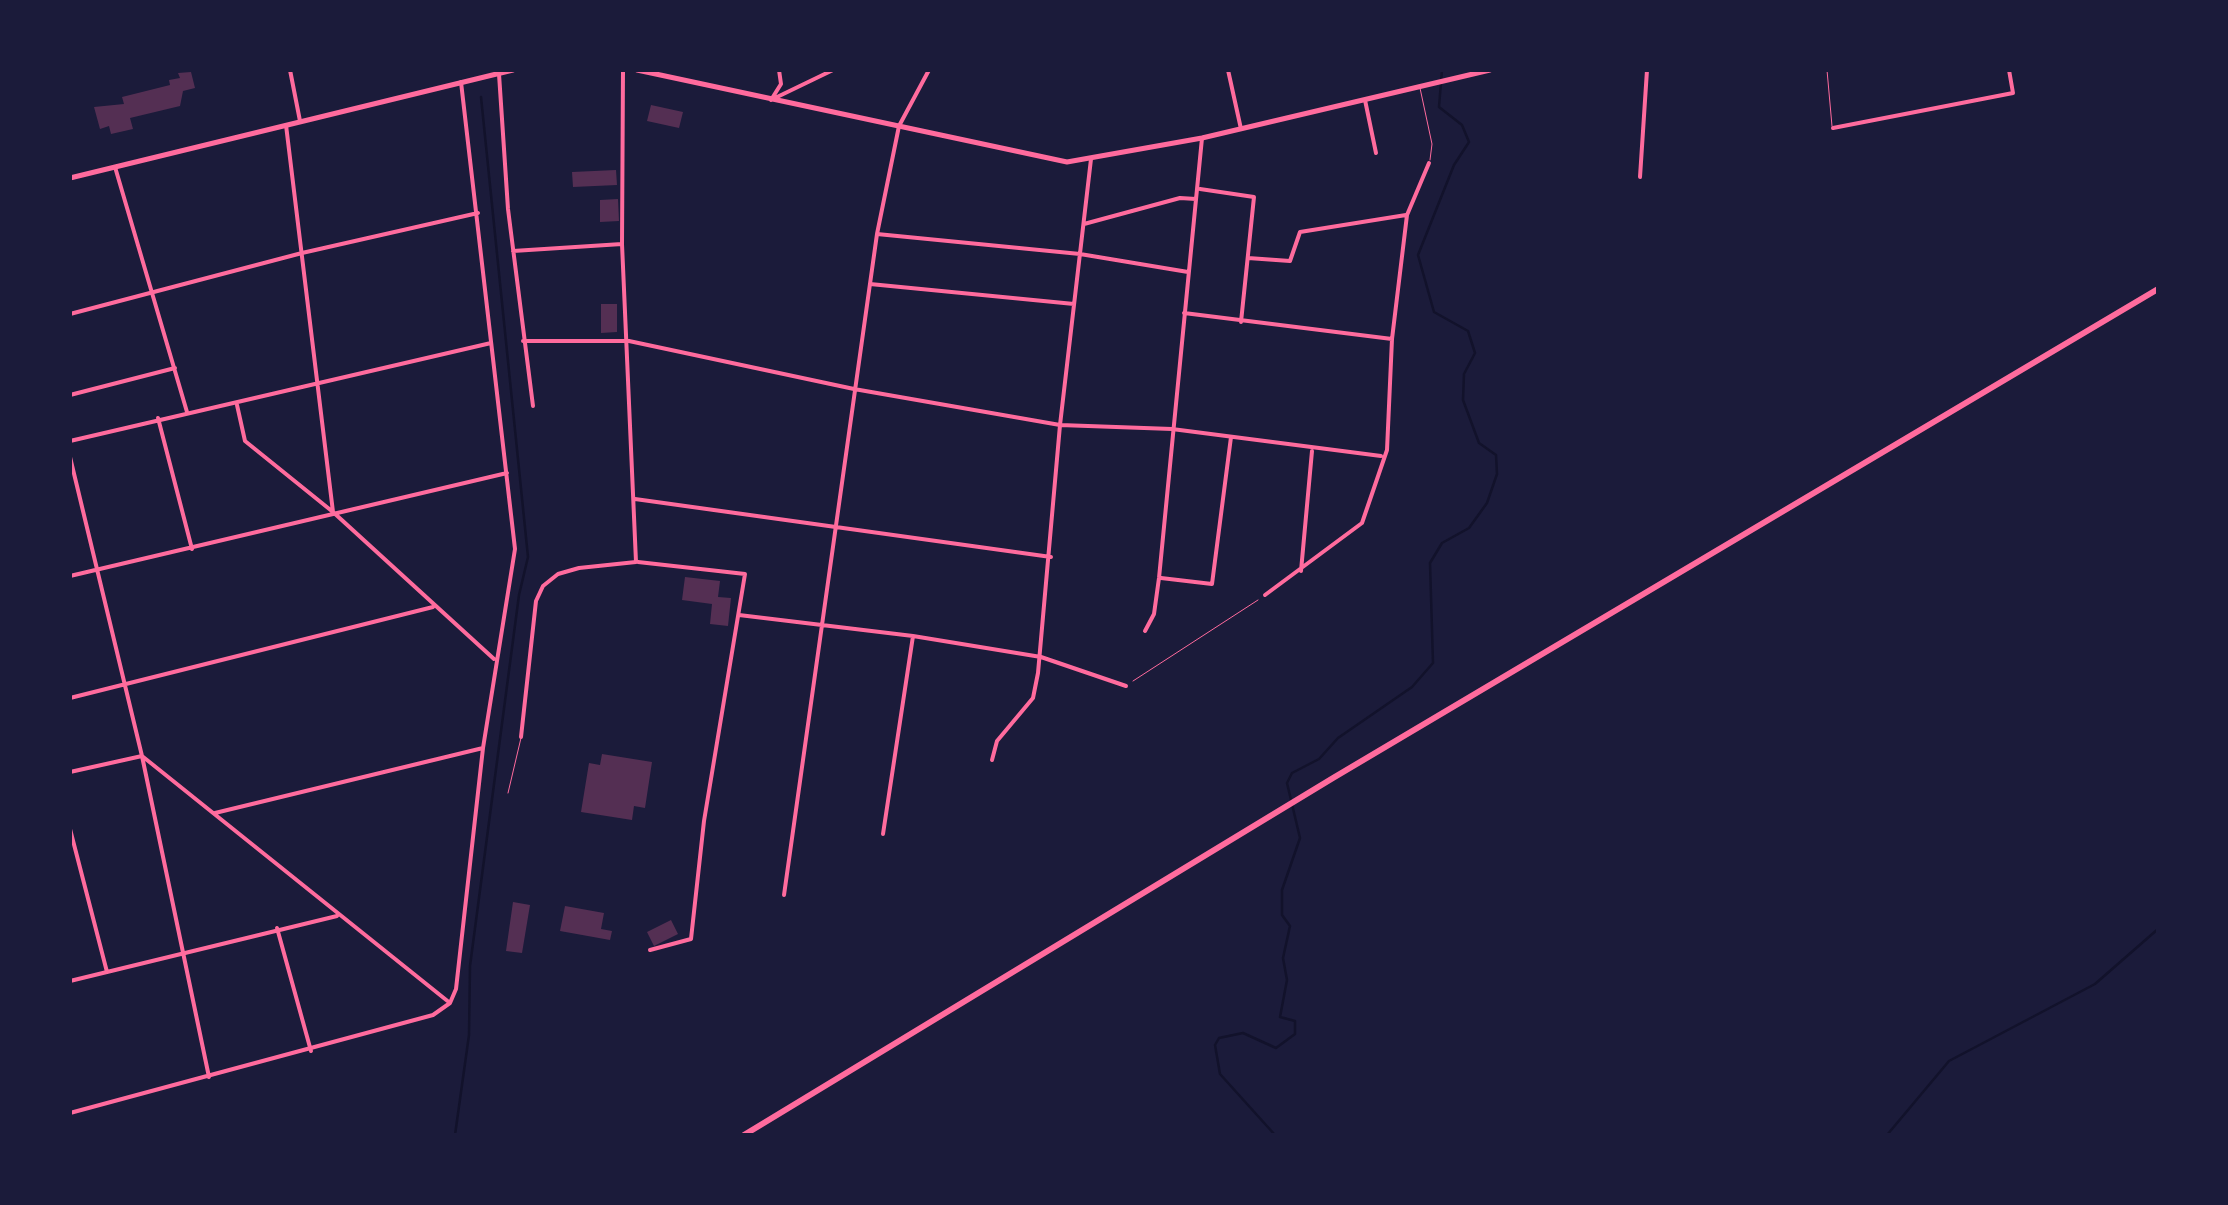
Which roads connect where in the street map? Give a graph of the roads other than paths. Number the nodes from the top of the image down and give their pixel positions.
1 (290, 70) edge
2 (514, 70) edge
3 (623, 70) edge
4 (637, 70) edge
5 (779, 70) edge
6 (833, 70) edge
7 (929, 70) edge
8 (1228, 70) edge
9 (1490, 70) edge
10 (1647, 70) edge
11 (1827, 70) edge
12 (2008, 70) edge
13 (499, 72) edge
14 (460, 82) junction
15 (1420, 87) junction
16 (771, 100) junction
17 (1365, 100) junction
18 (300, 121) junction
19 (286, 125) junction
20 (900, 126) junction
21 (1833, 128) joint
22 (1241, 129) junction
23 (1202, 138) junction
24 (1376, 153) dead end
25 (1091, 159) junction
26 (1429, 164) joint
27 (114, 167) junction
28 (1640, 177) dead end
29 (70, 178) edge
30 (1200, 189) junction
31 (1198, 199) junction
32 (479, 213) junction
33 (1407, 215) junction
34 (1084, 224) junction
35 (877, 234) junction
36 (622, 244) junction
37 (513, 251) junction
38 (302, 253) junction
39 (1080, 254) junction
40 (1248, 258) junction
41 (1188, 272) junction
42 (870, 284) junction
43 (2158, 289) edge
44 (153, 294) junction
45 (1076, 304) junction
46 (1184, 313) junction
47 (70, 314) edge
48 (1241, 323) junction
49 (1392, 339) junction
50 (629, 340) junction
51 (523, 341) junction
52 (491, 343) junction
53 (175, 368) junction
54 (316, 382) junction
55 (854, 389) junction
56 (70, 396) edge
57 (236, 405) junction
58 (533, 406) dead end
59 (188, 412) junction
60 (158, 418) junction
61 (1060, 425) junction
62 (1172, 429) junction
63 (1232, 437) junction
64 (70, 441) edge
65 (1312, 450) junction
66 (1382, 456) junction
67 (70, 457) edge
68 (507, 473) junction
69 (635, 498) junction
70 (333, 512) junction
71 (835, 526) junction
72 (192, 549) junction
73 (1051, 557) junction
74 (636, 562) junction
75 (95, 569) junction
76 (1301, 571) junction
77 (70, 576) edge
78 (1159, 578) junction
79 (1264, 595) road end
80 (433, 607) junction
81 (738, 616) junction
82 (823, 628) junction
83 (1145, 631) dead end
84 (913, 636) junction
85 (1041, 657) junction
86 (494, 659) junction
87 (124, 684) junction
88 (1126, 686) road end
89 (70, 698) edge
90 (521, 737) joint
91 (482, 748) junction
92 (142, 756) junction
93 (992, 760) dead end
94 (70, 772) edge
95 (508, 793) dead end
96 (214, 814) junction
97 (70, 829) edge
98 (883, 834) dead end
99 (784, 894) dead end
100 (338, 916) junction
101 (277, 928) junction
102 (182, 950) junction
103 (650, 950) dead end
104 (108, 972) junction
105 (70, 981) edge
106 (450, 1003) junction
107 (311, 1051) junction
108 (209, 1077) junction
109 (70, 1114) edge
110 (744, 1135) edge

1 - 18 street
2 - 13 street
3 - 36 street
4 - 16 street
5 - 16 street
6 - 16 street
7 - 20 street
8 - 22 street
9 - 15 street
10 - 28 street
11 - 21 lane
12 - 21 street
13 - 14 street
13 - 37 street
14 - 18 street
14 - 32 street
15 - 17 street
15 - 26 lane
16 - 20 street
17 - 22 street
17 - 24 street
18 - 19 street
19 - 27 street
19 - 38 street
20 - 25 street
20 - 35 street
22 - 23 street
23 - 25 street
23 - 30 street
25 - 34 street
26 - 33 street
27 - 29 street
27 - 44 street
30 - 31 street
30 - 40 street
31 - 34 street
31 - 41 street
32 - 38 street
32 - 52 street
33 - 40 street
33 - 49 street
34 - 39 street
35 - 39 street
35 - 42 street
36 - 37 street
36 - 50 street
37 - 51 street
38 - 44 street
38 - 54 street
39 - 41 street
39 - 45 street
40 - 48 street
41 - 46 street
42 - 45 street
42 - 55 street
43 - 110 main road
44 - 47 street
44 - 53 street
45 - 61 street
46 - 48 street
46 - 62 street
48 - 49 street
49 - 66 street
50 - 51 street
50 - 55 street
50 - 69 street
51 - 58 street
52 - 54 street
52 - 68 street
53 - 56 street
53 - 59 street
54 - 57 street
54 - 70 street
55 - 61 street
55 - 71 street
57 - 59 street
57 - 70 street
59 - 60 street
60 - 64 street
60 - 72 street
61 - 62 street
61 - 73 street
62 - 63 street
62 - 78 street
63 - 65 street
63 - 78 street
65 - 66 street
65 - 76 street
66 - 76 street
67 - 75 street
68 - 70 street
68 - 86 street
69 - 71 street
69 - 74 street
70 - 72 street
70 - 80 street
71 - 73 street
71 - 82 street
72 - 75 street
73 - 85 street
74 - 81 street
74 - 90 street
75 - 77 street
75 - 87 street
76 - 79 street
78 - 83 street
80 - 86 street
80 - 87 street
81 - 82 street
81 - 103 street
82 - 84 street
82 - 99 street
84 - 85 street
84 - 98 street
85 - 88 street
85 - 93 street
86 - 91 street
87 - 89 street
87 - 92 street
90 - 95 lane
91 - 96 street
91 - 106 street
92 - 94 street
92 - 96 street
92 - 102 street
96 - 100 street
97 - 104 street
100 - 101 street
100 - 106 street
101 - 102 street
101 - 107 street
102 - 104 street
102 - 108 street
104 - 105 street
106 - 107 street
107 - 108 street
108 - 109 street

